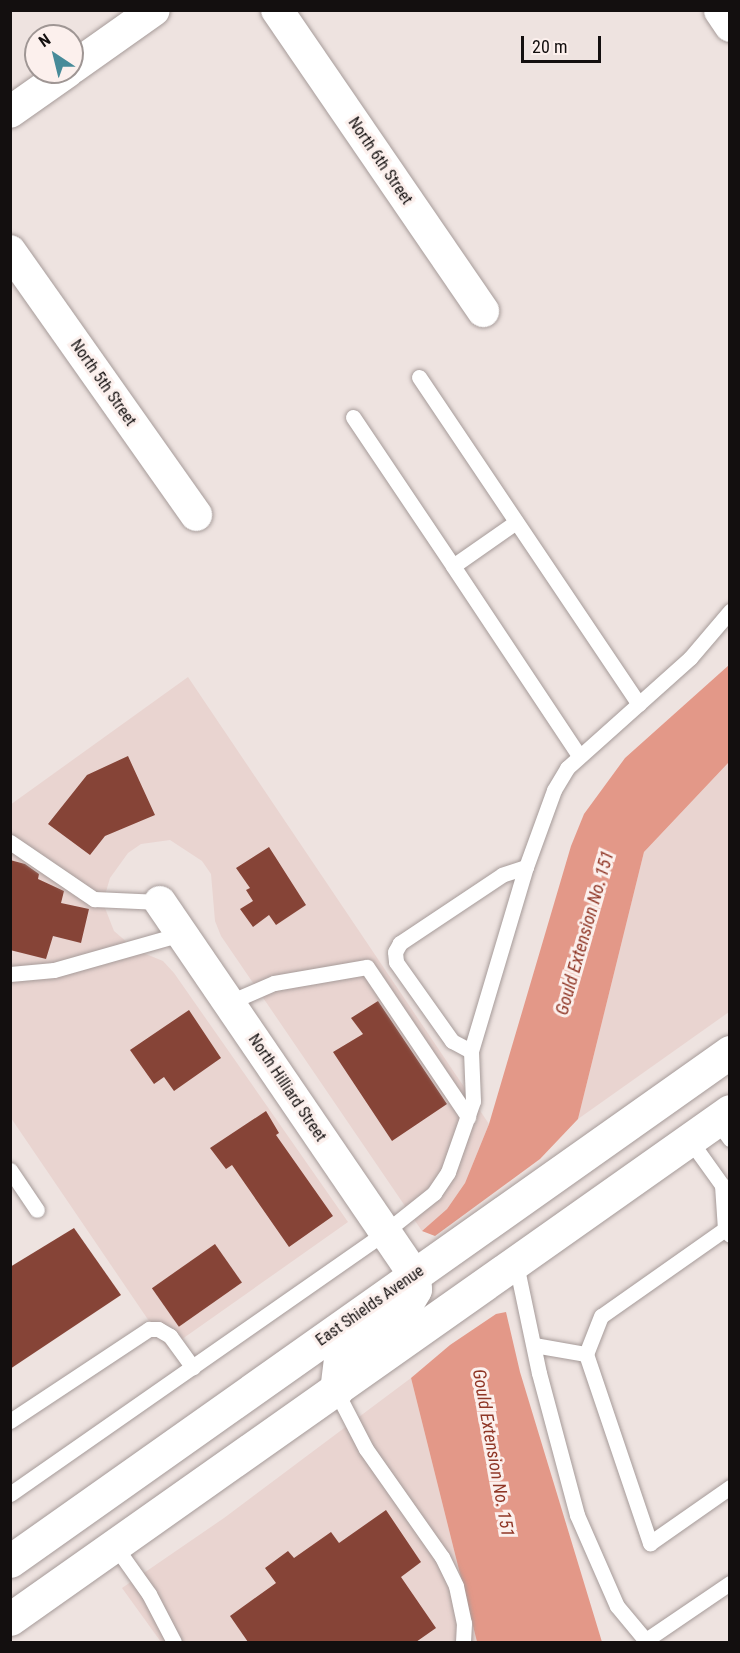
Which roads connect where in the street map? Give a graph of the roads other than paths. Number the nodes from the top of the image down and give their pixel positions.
1 (154, 10) edge
2 (277, 10) edge
3 (720, 10) edge
4 (729, 25) edge
5 (84, 60) edge
6 (50, 84) edge
7 (10, 112) edge
8 (10, 251) edge
9 (483, 311) dead end
10 (418, 377) dead end
11 (353, 417) dead end
12 (196, 515) dead end
13 (516, 522) junction
14 (453, 566) junction
15 (729, 611) edge
16 (639, 704) junction
17 (579, 756) junction
18 (10, 842) edge
19 (526, 867) junction
20 (160, 902) joint
21 (182, 934) junction
22 (10, 974) edge
23 (230, 1002) junction
24 (471, 1051) junction
25 (729, 1052) edge
26 (697, 1076) junction
27 (468, 1117) junction
28 (725, 1123) edge
29 (689, 1139) junction
30 (10, 1170) edge
31 (37, 1210) dead end
32 (385, 1232) junction
33 (727, 1232) edge
34 (516, 1264) junction
35 (414, 1274) junction
36 (534, 1345) junction
37 (585, 1354) junction
38 (193, 1368) junction
39 (336, 1391) junction
40 (10, 1421) edge
41 (729, 1487) edge
42 (10, 1494) edge
43 (115, 1546) junction
44 (10, 1561) edge
45 (729, 1583) edge
46 (10, 1619) edge
47 (646, 1641) edge
48 (174, 1642) edge
49 (463, 1642) edge

1 - 5 street
2 - 9 street, North 6th Street
3 - 4 main road
6 - 7 street
8 - 12 street, North 5th Street
10 - 13 lane
11 - 14 lane
13 - 14 lane
13 - 16 lane
14 - 17 lane
15 - 16 lane
16 - 17 lane
17 - 19 lane
18 - 20 lane
19 - 24 lane
19 - 24 lane
20 - 21 street, North Hilliard Street
21 - 22 lane
21 - 23 street, North Hilliard Street
23 - 27 lane
23 - 32 street, North Hilliard Street
24 - 27 lane
25 - 26 main road, East Shields Avenue
26 - 34 main road
26 - 35 main road, East Shields Avenue
27 - 32 lane
28 - 29 main road
29 - 33 lane
29 - 34 main road
30 - 31 lane
32 - 35 street, North Hilliard Street
32 - 38 lane
33 - 37 lane
34 - 36 lane
34 - 39 main road
35 - 39 main road
35 - 44 main road, East Shields Avenue
36 - 37 lane
36 - 47 lane
37 - 41 lane
38 - 40 lane
38 - 42 lane
39 - 43 main road
39 - 49 lane
43 - 46 main road
43 - 48 lane
45 - 47 lane

